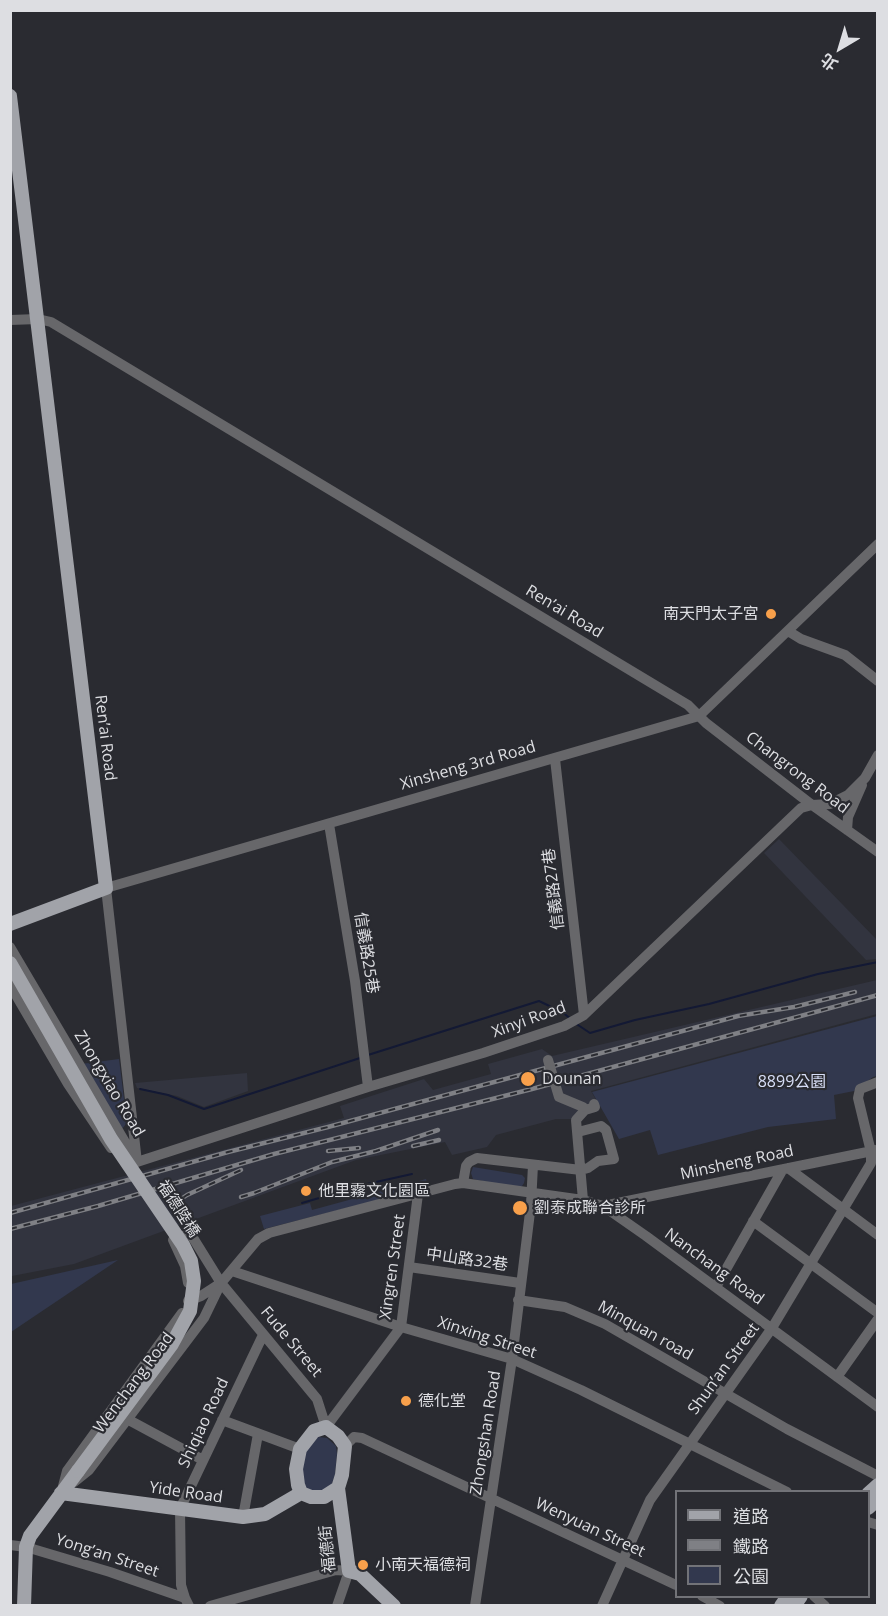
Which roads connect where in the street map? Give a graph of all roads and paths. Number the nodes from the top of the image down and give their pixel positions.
1 (10, 96) edge
2 (38, 319) junction
3 (10, 320) edge
4 (878, 544) edge
5 (788, 631) junction
6 (878, 681) edge
7 (699, 716) junction
8 (878, 755) edge
9 (555, 759) junction
10 (865, 778) junction
11 (812, 805) junction
12 (329, 824) junction
13 (848, 830) junction
14 (878, 852) edge
15 (106, 888) junction
16 (10, 924) edge
17 (10, 948) edge
18 (10, 963) edge
19 (10, 985) edge
20 (584, 1015) junction
21 (548, 1060) dead end
22 (878, 1082) edge
23 (368, 1087) junction
24 (594, 1104) dead end
25 (582, 1107) dead end
26 (578, 1132) junction
27 (874, 1151) edge
28 (137, 1162) junction
29 (533, 1165) junction
30 (785, 1168) junction
31 (580, 1170) junction
32 (463, 1183) junction
33 (418, 1194) junction
34 (531, 1194) junction
35 (583, 1200) junction
36 (603, 1206) junction
37 (843, 1210) junction
38 (753, 1221) junction
39 (878, 1235) edge
40 (810, 1264) junction
41 (409, 1267) junction
42 (232, 1271) junction
43 (221, 1283) junction
44 (520, 1283) junction
45 (716, 1287) junction
46 (518, 1299) junction
47 (186, 1304) junction
48 (878, 1313) edge
49 (878, 1319) edge
50 (201, 1321) junction
51 (401, 1327) junction
52 (772, 1328) junction
53 (263, 1335) junction
54 (512, 1359) junction
55 (837, 1377) junction
56 (725, 1394) junction
57 (878, 1407) edge
58 (127, 1419) junction
59 (222, 1420) junction
60 (326, 1427) junction
61 (258, 1434) junction
62 (688, 1444) junction
63 (345, 1446) junction
64 (300, 1449) junction
65 (203, 1460) junction
66 (78, 1471) joint
67 (878, 1476) edge
68 (338, 1488) junction
69 (785, 1490) edge
70 (61, 1492) junction
71 (301, 1493) junction
72 (491, 1498) junction
73 (180, 1509) junction
74 (243, 1517) junction
75 (10, 1545) edge
76 (26, 1547) junction
77 (623, 1560) junction
78 (349, 1571) junction
79 (675, 1585) edge
80 (706, 1598) edge
81 (187, 1602) edge
82 (24, 1605) edge
83 (210, 1605) edge
84 (337, 1605) edge
85 (394, 1605) edge
86 (475, 1605) edge
87 (602, 1605) edge
88 (720, 1605) edge

1 - 2 main road, Ren’ai Road
2 - 3 street
2 - 7 street, Ren’ai Road
2 - 15 main road, Ren’ai Road
4 - 5 street, Xinsheng 3rd Road
5 - 6 street
5 - 7 street, Xinsheng 3rd Road
7 - 9 street, Xinsheng 3rd Road
7 - 11 street, Changrong Road
8 - 10 street, Xinyi Road
9 - 12 street, Xinsheng 3rd Road
9 - 20 street, 信義路27巷
10 - 11 street, Xinyi Road
10 - 13 street
11 - 13 street, Changrong Road
11 - 20 street, Xinyi Road
12 - 15 street, Xinsheng 3rd Road
12 - 23 street, 信義路25巷
13 - 14 street, Changrong Road
15 - 16 main road, Xinsheng 3rd Road
15 - 28 street, Ren’ai Road
17 - 28 street, Zhongxiao Road
18 - 66 main road, 福德陸橋, bridge
19 - 28 street, Zhongxiao Road
20 - 23 street, Xinyi Road
21 - 25 street, bridge
22 - 27 street
23 - 28 street, Xinyi Road
24 - 26 street
26 - 31 street
26 - 31 street
27 - 30 street, Minsheng Road
27 - 37 street, Shun’an Street
29 - 31 street
29 - 32 street
29 - 34 street, Zhongshan Road
30 - 36 street, Minsheng Road
30 - 37 street
30 - 38 street
31 - 35 street
32 - 33 street, Nanchang Road
32 - 34 street, Nanchang Road
33 - 41 street, Xingren Street
33 - 42 street, Nanchang Road
34 - 35 street, Nanchang Road
34 - 44 street, Zhongshan Road
35 - 36 street, Nanchang Road
36 - 45 street, Nanchang Road
37 - 39 street
37 - 40 street, Shun’an Street
38 - 40 street
38 - 45 street
40 - 48 street
40 - 52 street, Shun’an Street
41 - 44 street, 中山路32巷
41 - 51 street, Xingren Street
42 - 43 street, Nanchang Road
42 - 51 street, Xinxing Street
43 - 47 street
43 - 47 street, Fude Street
43 - 50 street, Wenchang Road
43 - 53 street, Fude Street
44 - 46 street, Zhongshan Road
45 - 52 street, Nanchang Road
46 - 54 street, Zhongshan Road
46 - 56 street, Minquan road
47 - 50 street
47 - 70 street, Wenchang Road
49 - 55 street
50 - 58 street, Wenchang Road
51 - 54 street, Xinxing Street
51 - 60 street, Xingren Street
52 - 55 street, Nanchang Road
52 - 56 street, Shun’an Street
53 - 59 street, Shiqiao Road
53 - 60 street, Fude Street
54 - 62 street, Xinxing Street
54 - 72 street, Zhongshan Road
55 - 57 street, Nanchang Road
56 - 62 street, Shun’an Street
56 - 67 street, Minquan road
58 - 65 street
58 - 70 street, Wenchang Road
59 - 61 street
59 - 65 street, Shiqiao Road
60 - 63 main road, Fude Street
60 - 64 main road
61 - 64 street
61 - 74 street
62 - 69 street, Xinxing Street
62 - 77 street, Shun’an Street
63 - 68 main road
63 - 72 street, Wenyuan Street
64 - 71 main road
65 - 73 street, Shiqiao Road
66 - 70 main road, Wenchang Road
68 - 71 main road
68 - 78 main road, 福德街
70 - 73 main road, Yide Road
70 - 76 main road, Wenchang Road
71 - 74 main road, Yide Road
72 - 77 street, Wenyuan Street
72 - 86 street, Zhongshan Road
73 - 74 main road, Yide Road
73 - 81 street, Shiqiao Road
75 - 76 street, Yong’an Street
76 - 81 street, Yong’an Street
76 - 82 main road, Wenchang Road
77 - 79 street, Wenyuan Street
77 - 87 street, Shun’an Street
78 - 83 street
78 - 84 street, 福德街
78 - 85 main road
80 - 88 street

